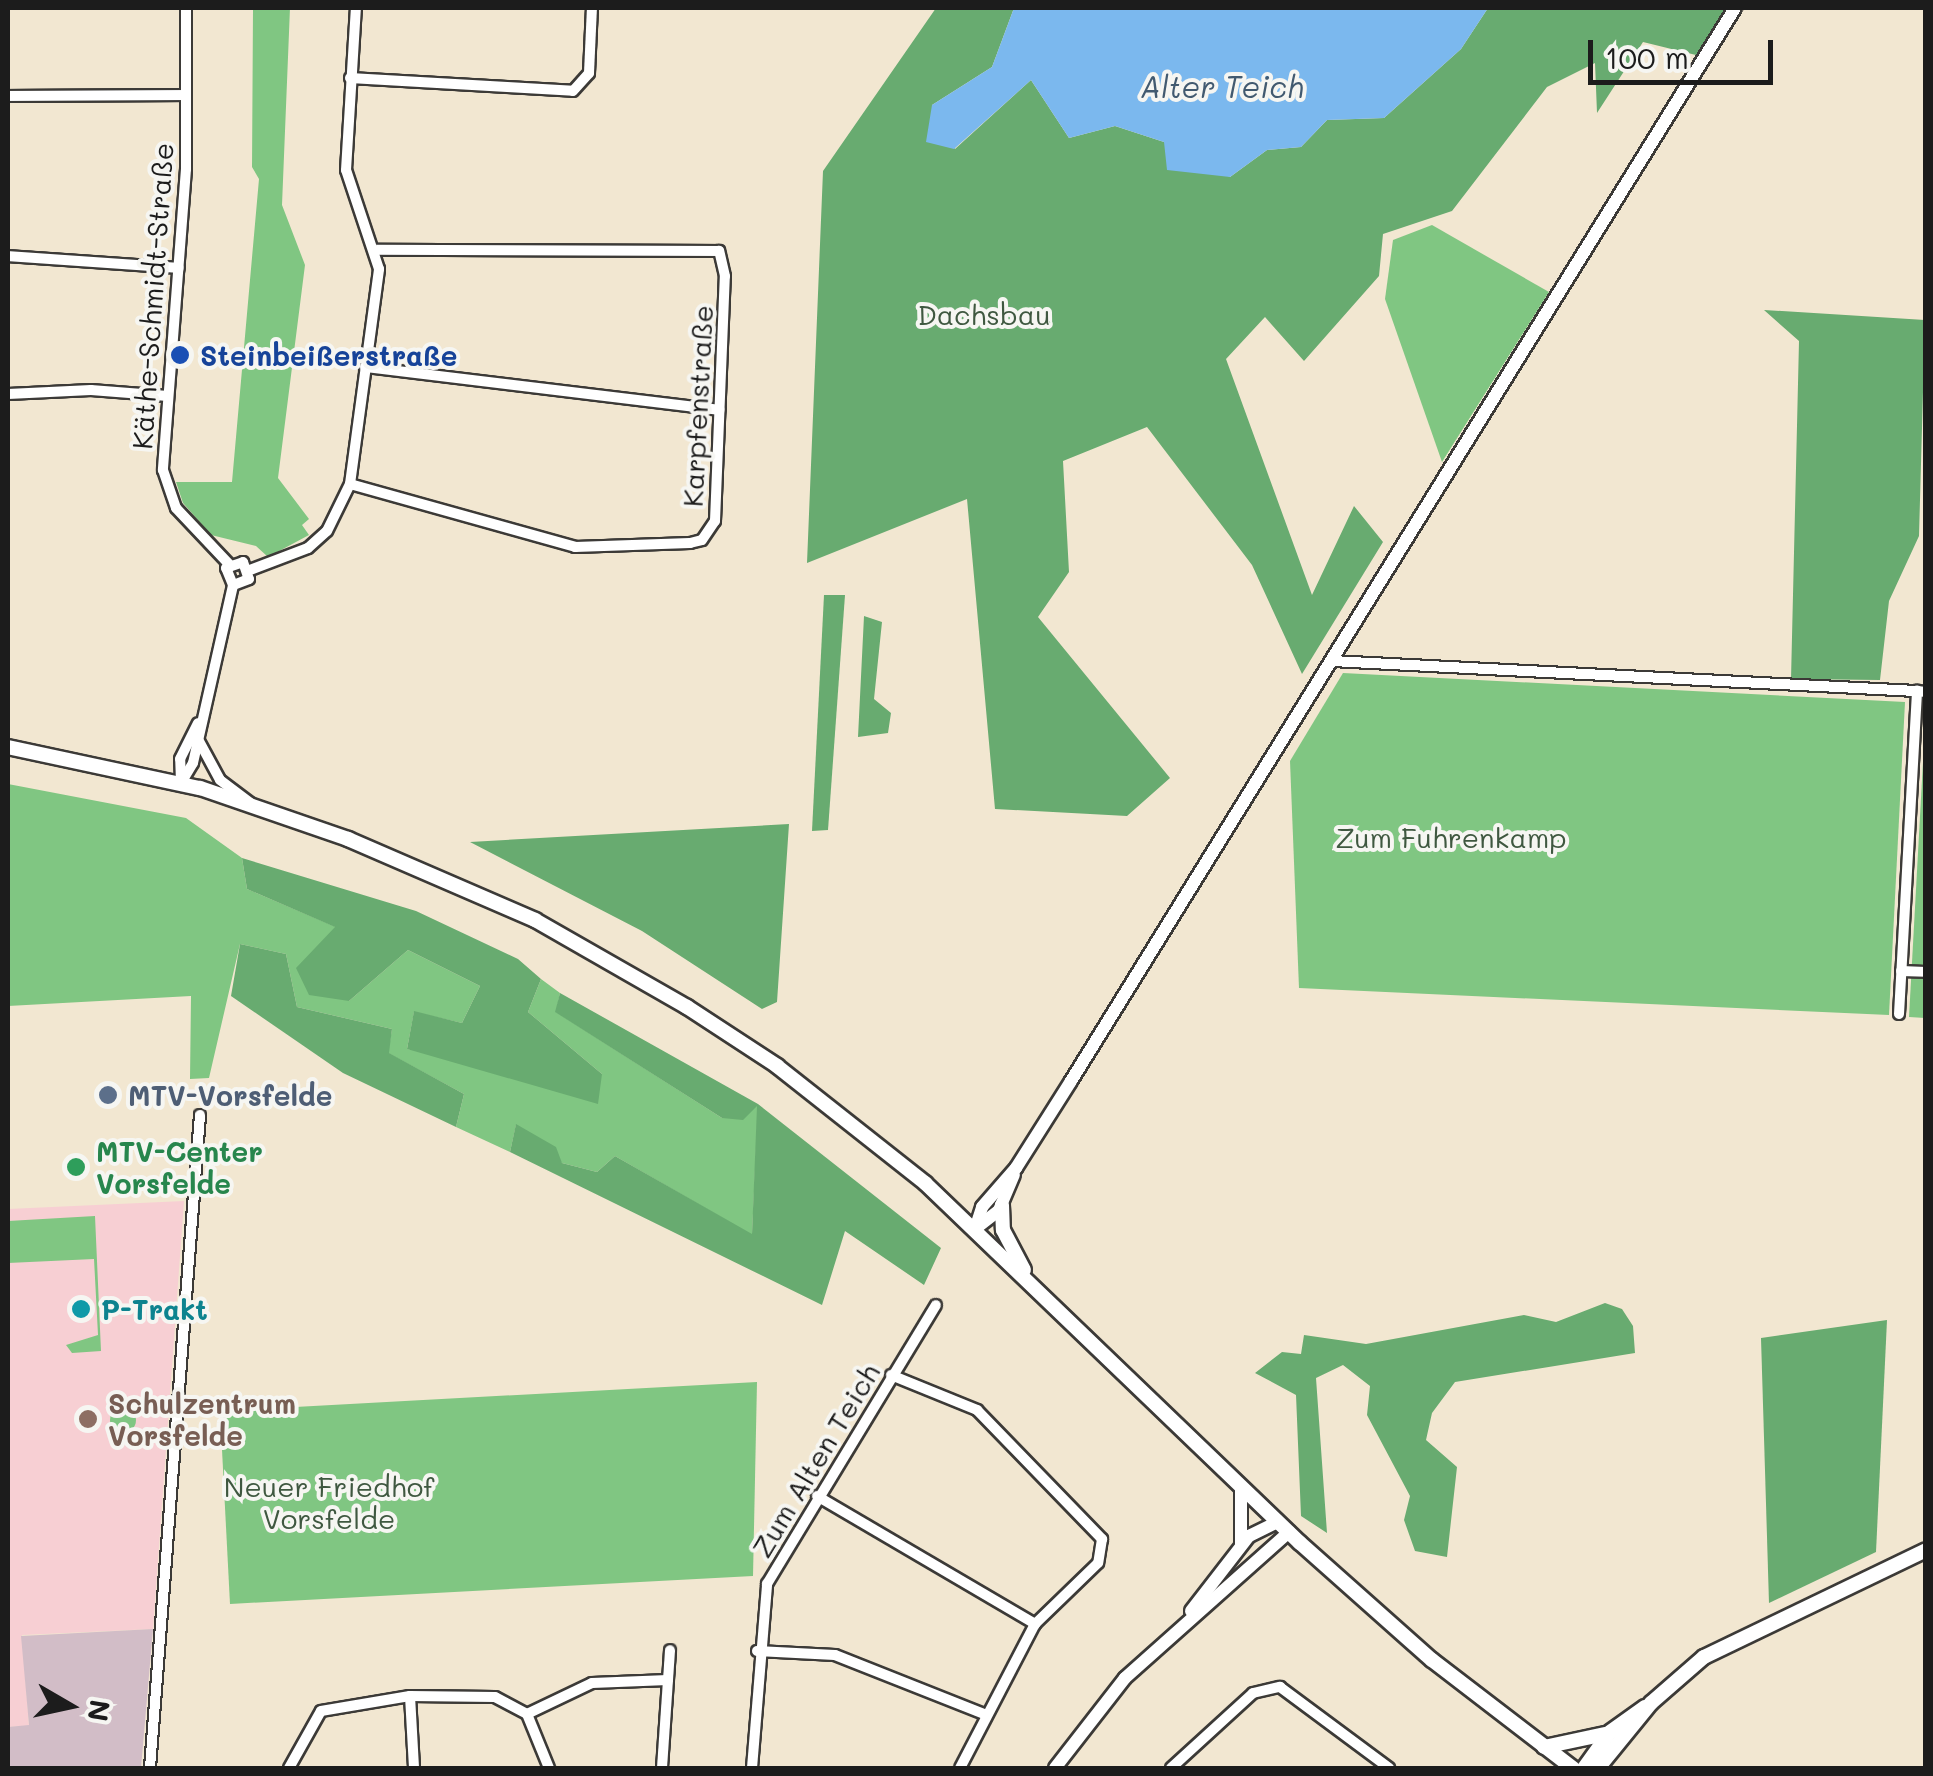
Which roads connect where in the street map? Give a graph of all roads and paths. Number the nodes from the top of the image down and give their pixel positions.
1 (186, 8) edge
2 (356, 8) edge
3 (592, 8) edge
4 (1735, 8) edge
5 (350, 78) junction
6 (8, 96) edge
7 (185, 96) junction
8 (378, 250) junction
9 (8, 256) edge
10 (178, 268) junction
11 (365, 368) junction
12 (8, 394) edge
13 (168, 396) junction
14 (720, 410) junction
15 (350, 484) junction
16 (229, 564) junction
17 (250, 570) junction
18 (233, 585) junction
19 (1332, 660) junction
20 (1921, 692) edge
21 (199, 722) junction
22 (198, 740) junction
23 (8, 747) edge
24 (181, 783) junction
25 (256, 806) junction
26 (1901, 972) junction
27 (1926, 972) edge
28 (1899, 1014) dead end
29 (200, 1115) dead end
30 (1016, 1168) junction
31 (1002, 1205) junction
32 (975, 1229) junction
33 (1032, 1284) junction
34 (936, 1304) dead end
35 (891, 1375) junction
36 (1241, 1487) junction
37 (817, 1496) junction
38 (1283, 1527) junction
39 (1240, 1546) junction
40 (1926, 1550) edge
41 (1035, 1624) junction
42 (1179, 1628) junction
43 (670, 1650) dead end
44 (757, 1651) junction
45 (668, 1680) junction
46 (410, 1696) junction
47 (1651, 1703) junction
48 (527, 1714) junction
49 (984, 1714) junction
50 (1610, 1732) junction
51 (1544, 1747) junction
52 (1614, 1761) edge
53 (150, 1768) edge
54 (289, 1768) edge
55 (414, 1768) edge
56 (550, 1768) edge
57 (662, 1768) edge
58 (752, 1768) edge
59 (960, 1768) edge
60 (1055, 1768) edge
61 (1171, 1768) edge
62 (1389, 1768) edge
63 (1572, 1768) edge
64 (1584, 1768) edge
65 (1598, 1768) edge

1 - 7 street, Käthe-Schmidt-Straße
2 - 5 street
3 - 5 street
4 - 19 street
5 - 8 street
6 - 7 street
7 - 10 street, Käthe-Schmidt-Straße
8 - 11 street
8 - 14 street, Karpfenstraße
9 - 10 street
10 - 13 street, Käthe-Schmidt-Straße
11 - 14 street
11 - 15 street
12 - 13 street
13 - 16 street, Käthe-Schmidt-Straße
14 - 15 street, Karpfenstraße
15 - 17 street
16 - 17 street
16 - 18 street
17 - 18 street
18 - 21 street
19 - 20 street
19 - 30 street
20 - 26 street
21 - 22 street
21 - 24 street
22 - 24 street
22 - 25 street
23 - 24 main road
24 - 25 main road
25 - 32 main road
26 - 27 street
26 - 28 street
29 - 53 street
30 - 31 street
30 - 32 street
31 - 32 street
31 - 33 main road
32 - 33 main road
33 - 36 main road
34 - 35 street, Zum Alten Teich
35 - 37 street, Zum Alten Teich
35 - 41 street
36 - 38 main road
36 - 39 street
37 - 41 street
37 - 44 street, Zum Alten Teich
38 - 39 street
38 - 42 street
38 - 51 main road
39 - 42 street
40 - 47 main road
41 - 49 street
42 - 60 street
43 - 45 street
44 - 49 street
44 - 58 street, Zum Alten Teich
45 - 48 street
45 - 57 street
46 - 48 street
46 - 54 street
46 - 55 street
47 - 50 main road
47 - 52 main road
48 - 56 street
49 - 59 street
50 - 51 main road
50 - 64 main road
51 - 63 main road
52 - 65 main road
61 - 62 street

